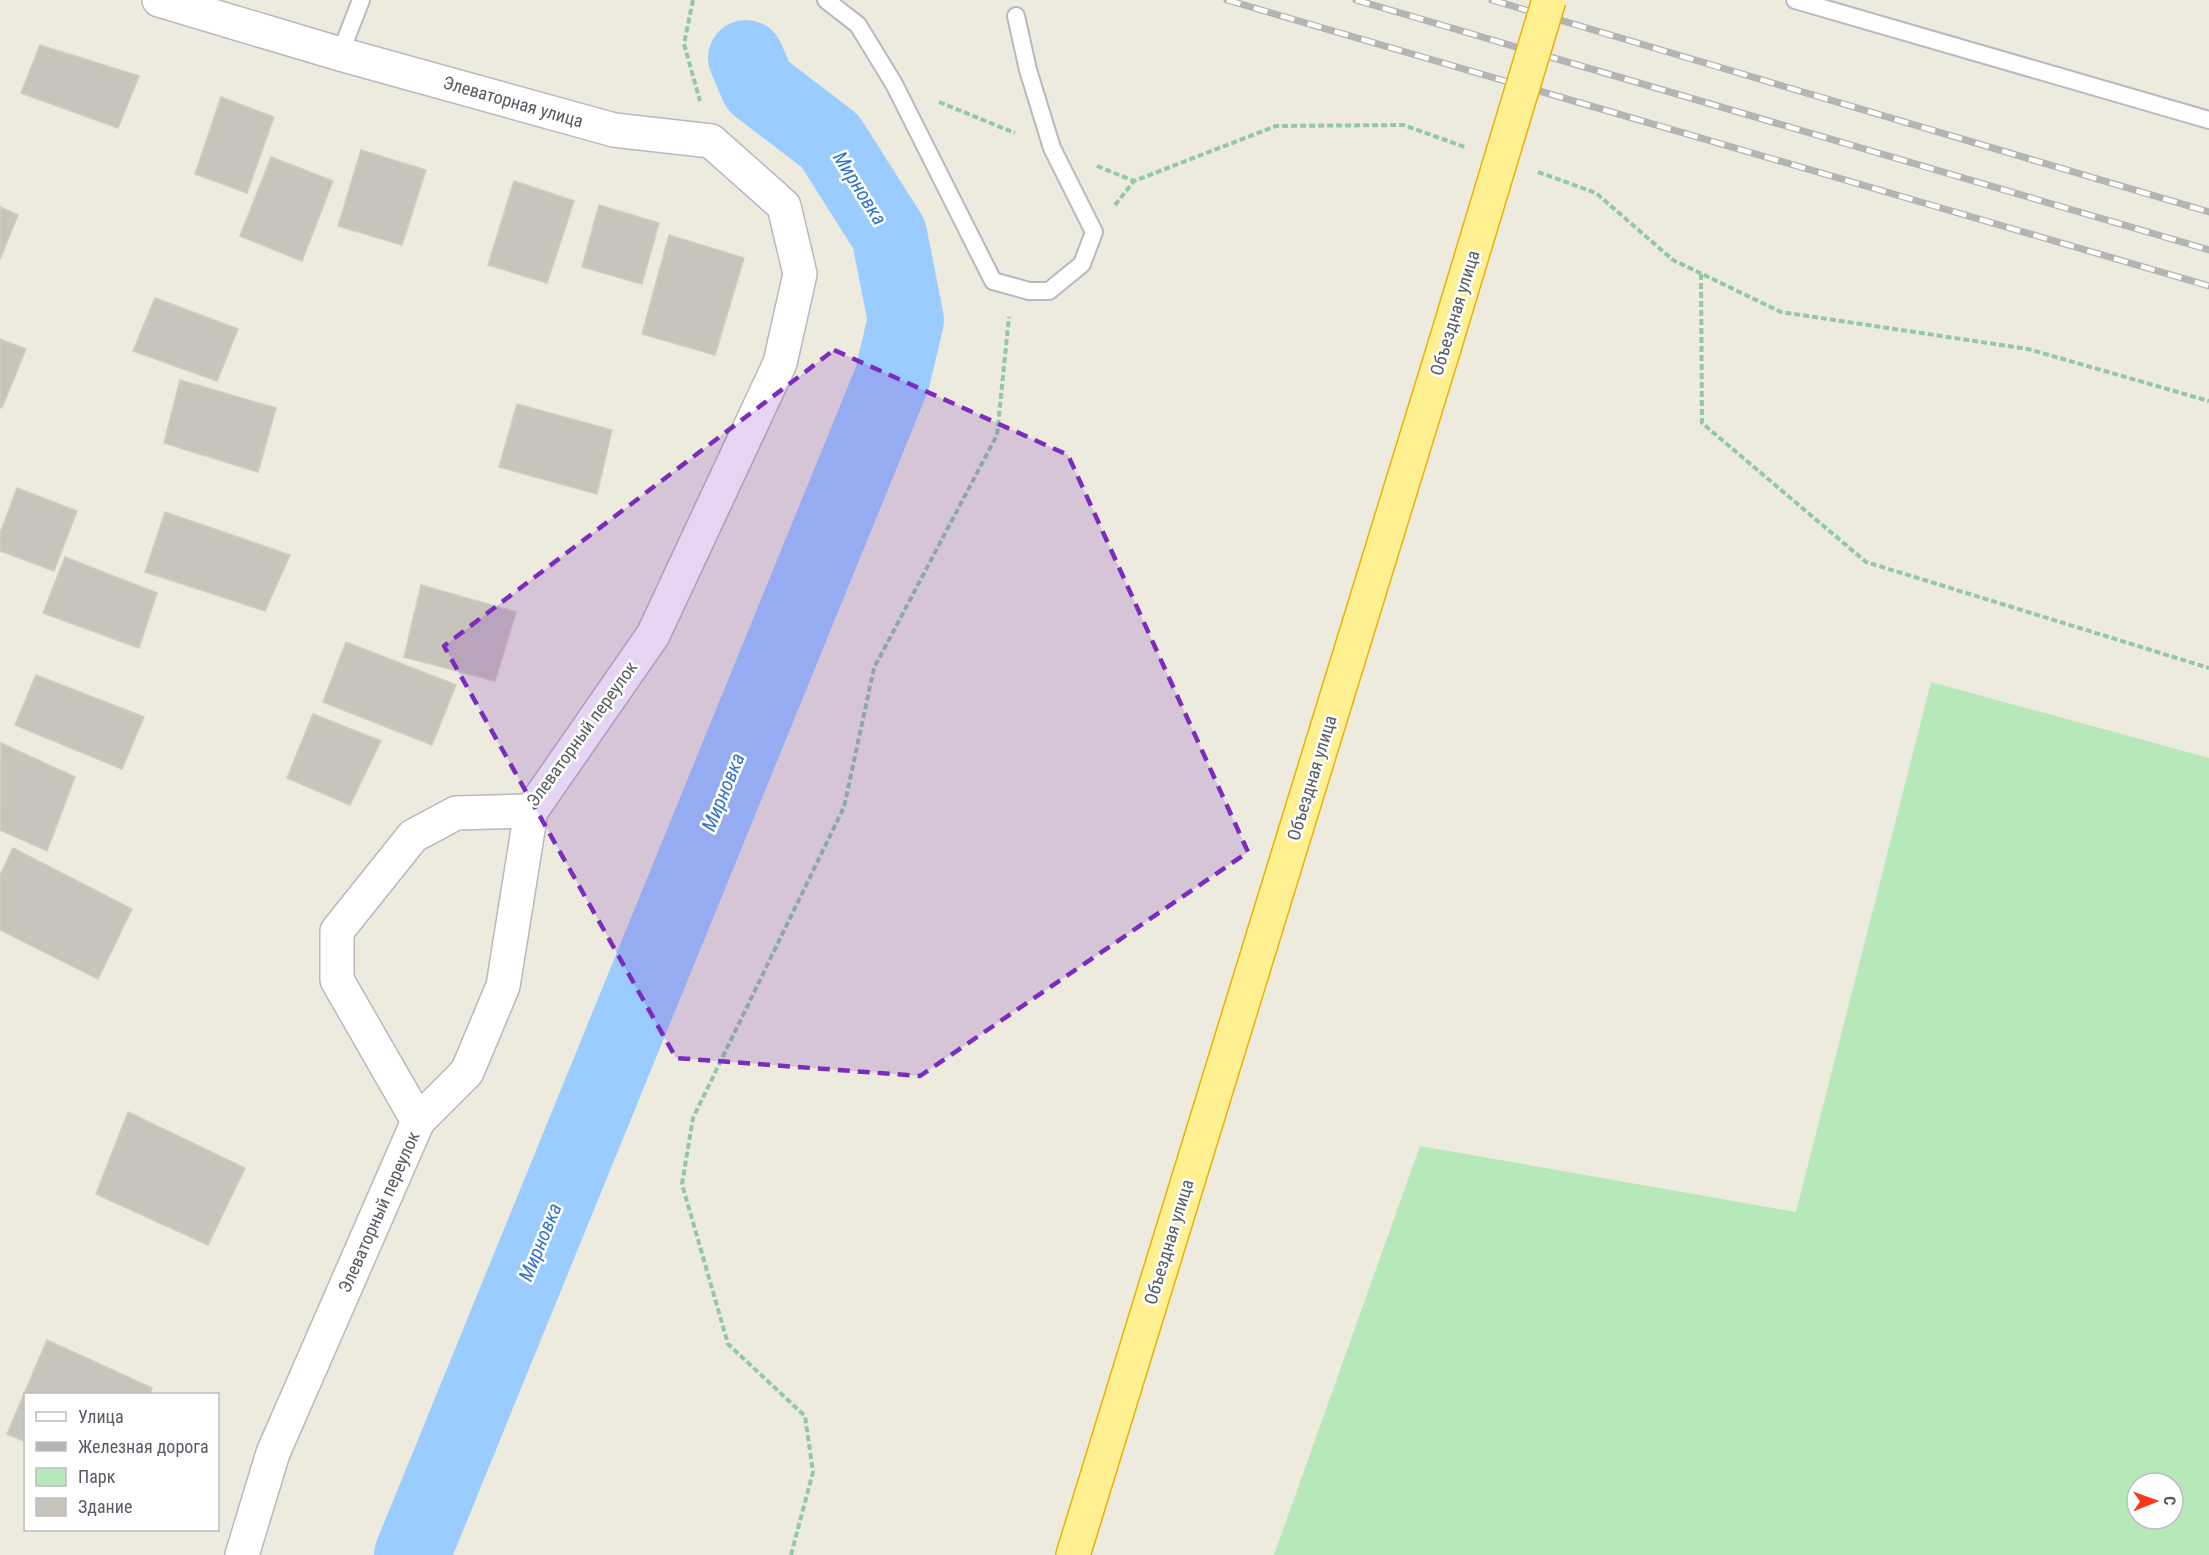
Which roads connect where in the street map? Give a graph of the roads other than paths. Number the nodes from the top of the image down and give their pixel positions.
1 (159, 0) edge
2 (361, 0) edge
3 (826, 0) edge
4 (1549, 0) edge
5 (1795, 0) edge
6 (1016, 16) dead end
7 (340, 54) junction
8 (2209, 120) edge
9 (800, 274) joint
10 (531, 811) junction
11 (418, 1121) junction
12 (242, 1555) edge
13 (1073, 1555) edge

1 - 7 street, Элеваторная улица
2 - 7 lane
3 - 6 lane
4 - 13 highway, Объездная улица, bridge
5 - 8 lane
7 - 9 street, Элеваторная улица
9 - 10 street, Элеваторный переулок
10 - 11 street
10 - 11 street, Элеваторный переулок
11 - 12 street, Элеваторный переулок

